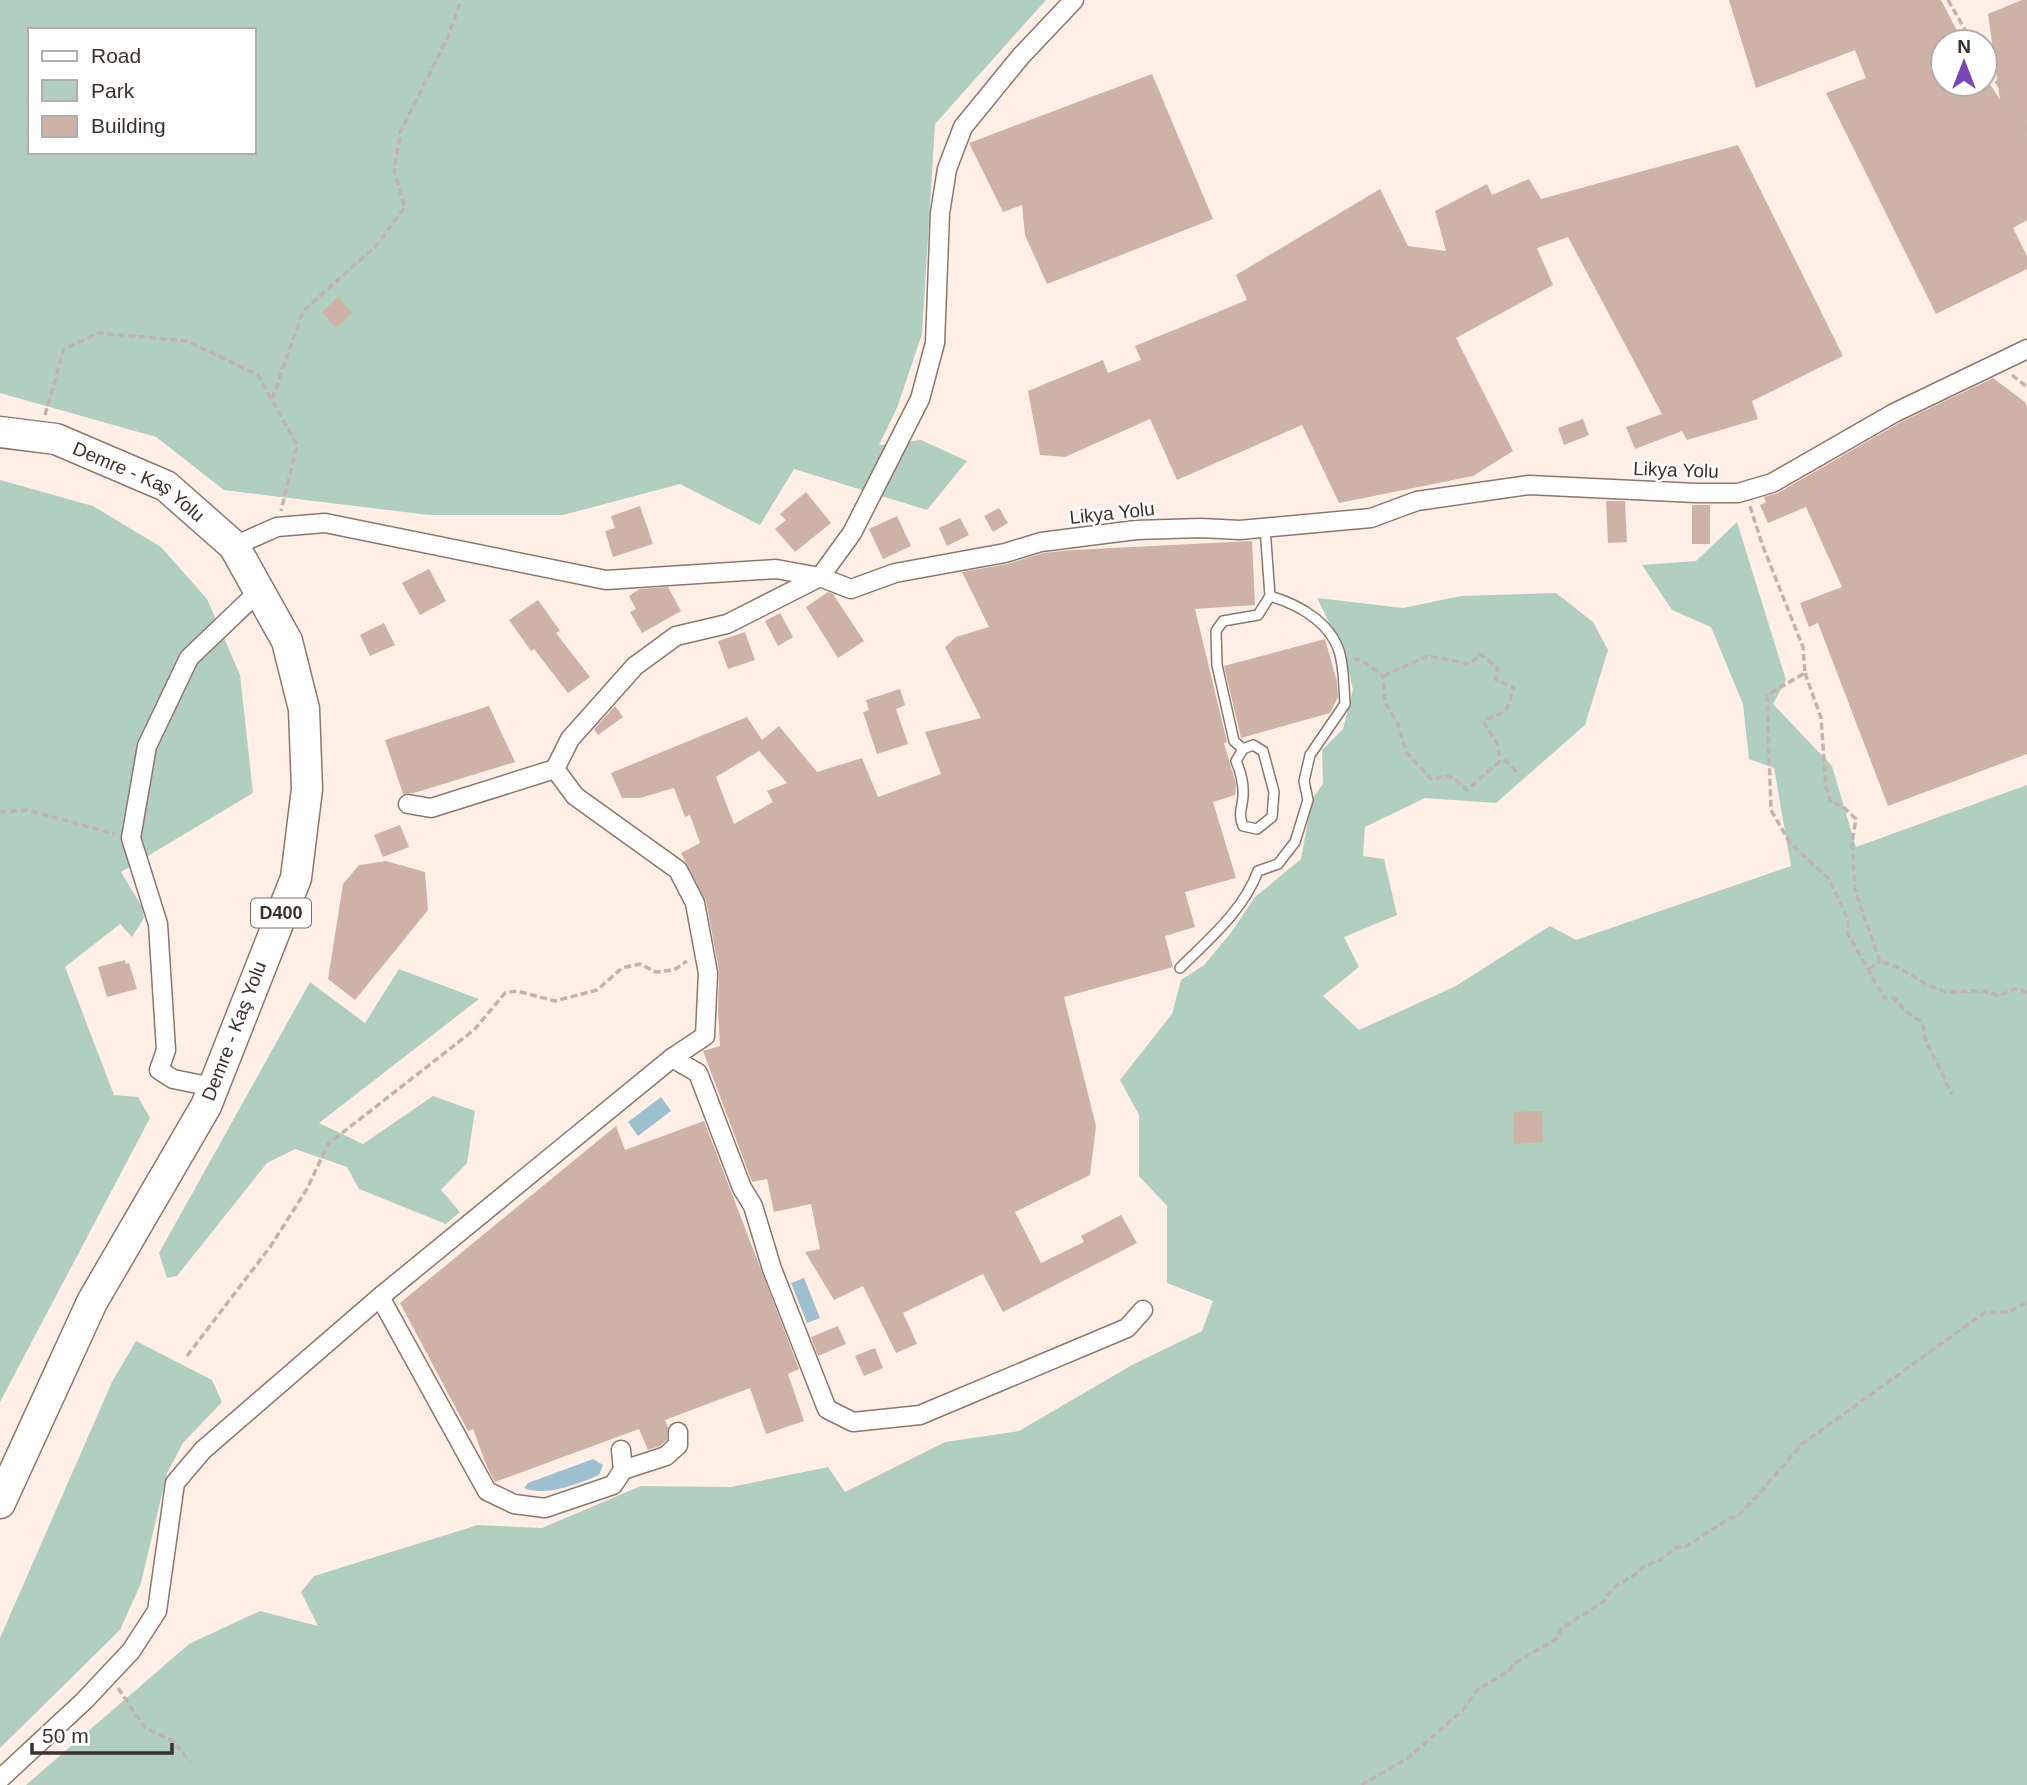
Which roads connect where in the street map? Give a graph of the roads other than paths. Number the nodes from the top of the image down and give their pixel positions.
1 (1074, 0) edge
2 (2027, 349) edge
3 (0, 432) edge
4 (1265, 528) junction
5 (234, 545) junction
6 (820, 577) junction
7 (259, 591) junction
8 (1270, 596) junction
9 (1243, 749) junction
10 (555, 769) junction
11 (408, 804) dead end
12 (1180, 968) dead end
13 (672, 1058) junction
14 (213, 1087) junction
15 (380, 1297) junction
16 (1143, 1310) dead end
17 (678, 1432) dead end
18 (621, 1450) dead end
19 (623, 1470) junction
20 (0, 1503) edge
21 (0, 1779) edge

1 - 6 street
2 - 4 street, Likya Yolu
3 - 5 highway, Demre - Kaş Yolu / D400
4 - 6 street, Likya Yolu
4 - 8 lane
5 - 6 street, Likya Yolu
5 - 7 highway, Demre - Kaş Yolu / D400
6 - 10 street
7 - 14 highway, Demre - Kaş Yolu / D400
7 - 14 street
8 - 9 lane
8 - 12 lane
9 - 9 lane
10 - 11 street
10 - 13 street
13 - 15 street
13 - 16 street
14 - 20 highway, Demre - Kaş Yolu / D400
15 - 19 street
15 - 21 street
17 - 19 street
18 - 19 street

